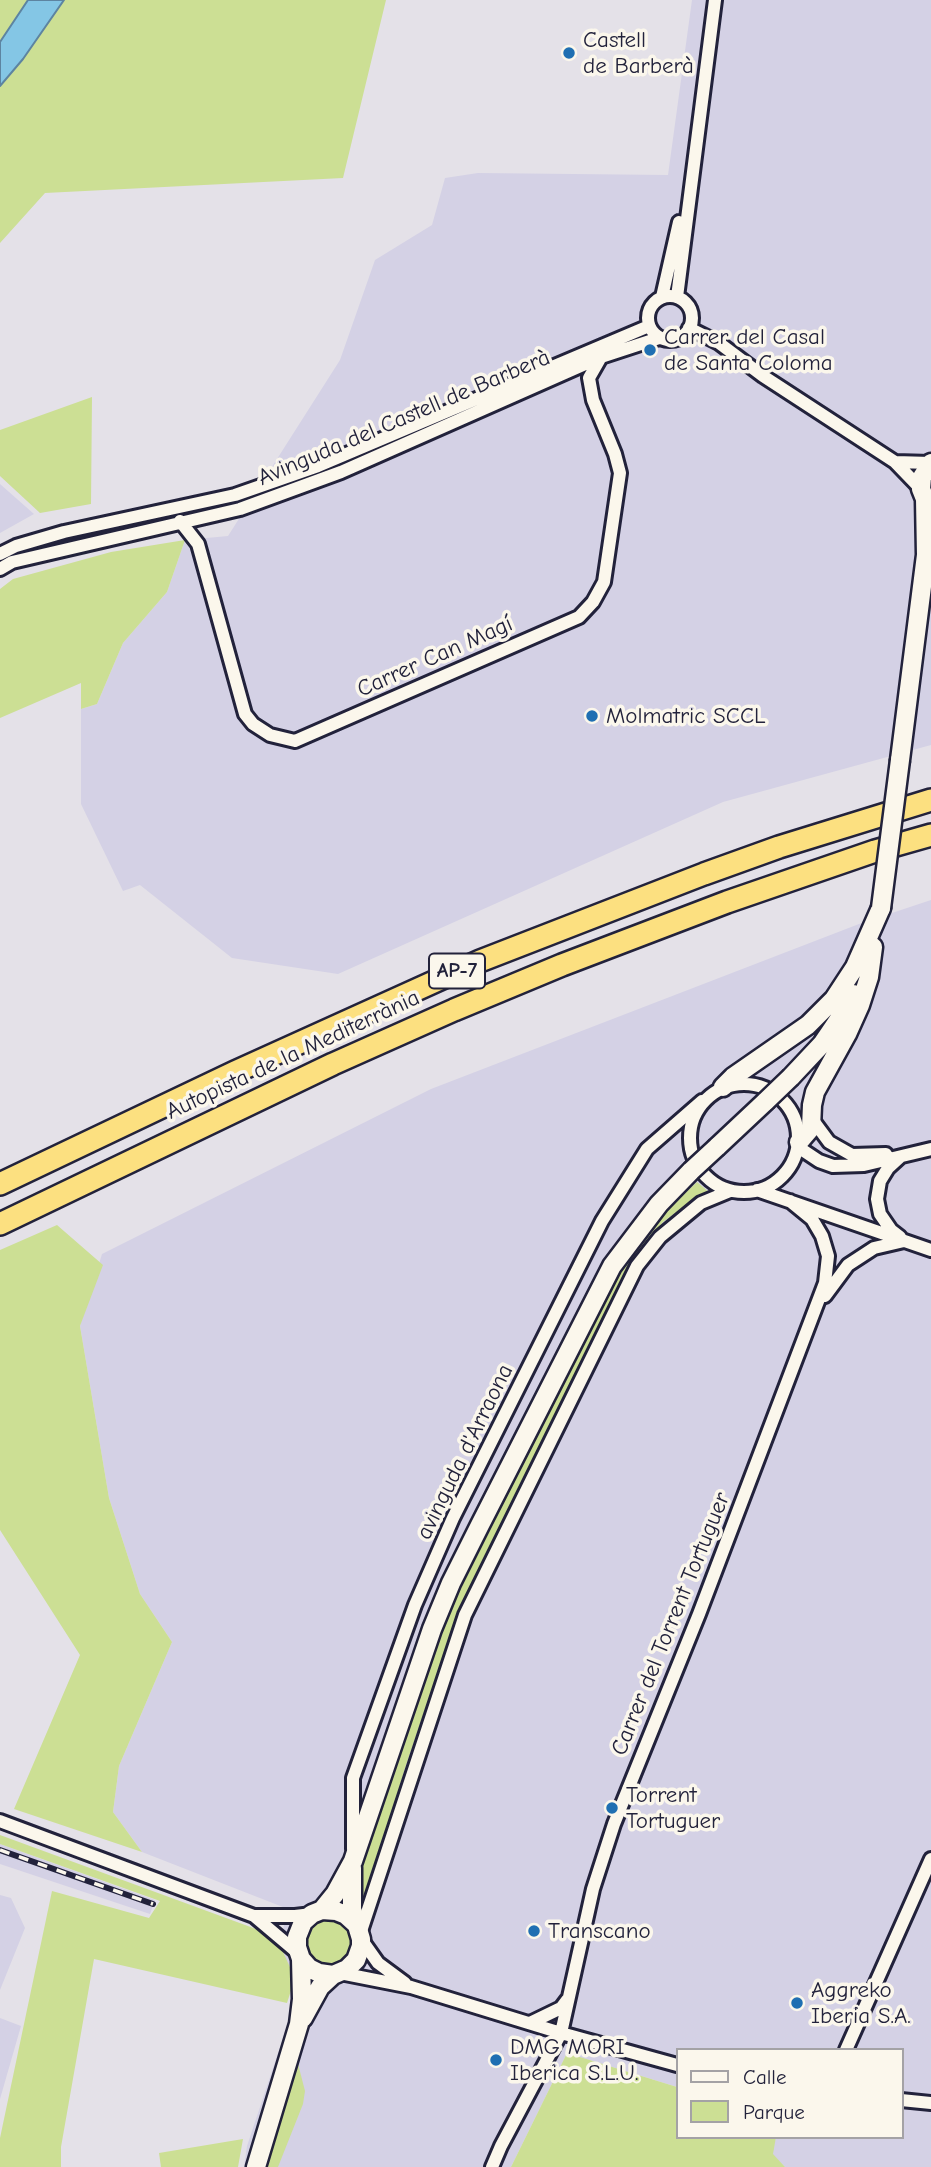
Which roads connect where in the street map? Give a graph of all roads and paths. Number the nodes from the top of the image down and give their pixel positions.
1 (715, 0) edge
2 (694, 160) junction
3 (662, 297) junction
4 (677, 297) junction
5 (649, 326) junction
6 (689, 328) junction
7 (659, 338) junction
8 (601, 357) junction
9 (895, 462) junction
10 (931, 463) edge
11 (926, 498) edge
12 (180, 521) junction
13 (929, 550) edge
14 (0, 554) edge
15 (0, 569) edge
16 (931, 800) edge
17 (931, 835) edge
18 (881, 908) junction
19 (873, 947) junction
20 (723, 1087) junction
21 (702, 1101) junction
22 (812, 1119) junction
23 (798, 1145) junction
24 (931, 1149) edge
25 (903, 1154) junction
26 (0, 1184) edge
27 (757, 1190) junction
28 (730, 1191) junction
29 (790, 1201) junction
30 (0, 1224) edge
31 (905, 1241) junction
32 (931, 1250) edge
33 (815, 1311) junction
34 (0, 1821) edge
35 (931, 1858) edge
36 (353, 1861) junction
37 (317, 1912) junction
38 (254, 1916) junction
39 (359, 1933) junction
40 (300, 1957) junction
41 (336, 1974) junction
42 (411, 1987) junction
43 (569, 1997) junction
44 (530, 2023) junction
45 (299, 2024) junction
46 (561, 2033) junction
47 (848, 2048) edge
48 (676, 2065) edge
49 (903, 2100) edge
50 (931, 2103) edge
51 (256, 2167) edge
52 (492, 2167) edge

1 - 2 street
2 - 3 street
2 - 4 street
3 - 4 street
3 - 5 street
4 - 6 street
5 - 7 street
5 - 14 street, Avinguda del Castell de Barberà
6 - 7 street
6 - 9 street
7 - 8 street, Avinguda del Castell de Barberà
8 - 12 street, Avinguda del Castell de Barberà
8 - 12 street, Carrer Can Magí
9 - 10 street
9 - 11 street
10 - 11 main road
11 - 13 main road
12 - 15 street, Avinguda del Castell de Barberà
13 - 18 main road, bridge
16 - 26 highway, Autopista de la Mediterrània / AP-7
17 - 30 highway, Autopista de la Mediterrània / AP-7
18 - 19 main road
18 - 20 main road
19 - 22 main road
19 - 36 main road, bridge
20 - 21 street
20 - 23 street
21 - 28 street
21 - 36 street, avinguda d'Arraona
22 - 23 main road
22 - 25 street
23 - 25 street
23 - 27 street
24 - 25 street
25 - 31 street
27 - 28 street
27 - 29 street
28 - 39 street
29 - 31 street
29 - 33 street, Carrer del Torrent Tortuguer
31 - 32 street
31 - 33 street, Carrer del Torrent Tortuguer
33 - 43 street, Carrer del Torrent Tortuguer
34 - 38 street
35 - 47 street
36 - 37 main road
36 - 39 main road
37 - 38 street
37 - 39 main road
37 - 40 main road
38 - 40 street
39 - 41 main road
39 - 42 street
40 - 41 main road
40 - 45 main road
41 - 42 street
41 - 45 main road
42 - 44 street
43 - 44 street
43 - 46 street, Carrer del Torrent Tortuguer
44 - 46 street
45 - 51 main road
46 - 48 street
46 - 52 street, Carrer del Torrent Tortuguer
49 - 50 street

